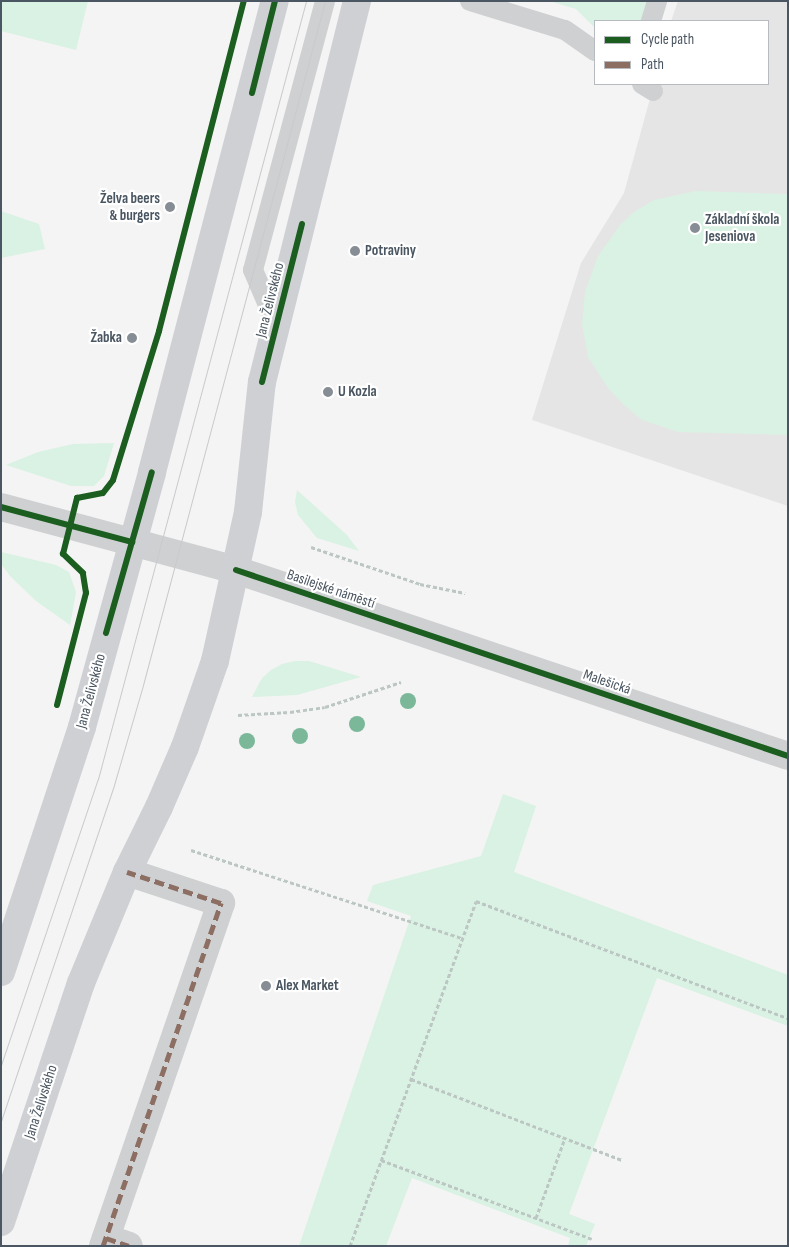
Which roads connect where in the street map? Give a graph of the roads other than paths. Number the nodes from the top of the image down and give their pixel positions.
1 (276, 1) edge
2 (324, 1) edge
3 (357, 1) edge
4 (470, 1) edge
5 (657, 1) edge
6 (650, 20) edge
7 (594, 50) edge
8 (277, 326) junction
9 (1, 507) edge
10 (132, 542) junction
11 (236, 570) junction
12 (418, 631) joint
13 (788, 756) edge
14 (127, 872) junction
15 (1, 972) edge
16 (1, 1222) edge
17 (113, 1243) edge

1 - 10 main road, Jana Želivského
2 - 8 lane, Jana Želivského
3 - 8 main road, Jana Želivského
4 - 7 lane
5 - 6 lane
8 - 11 main road, Jana Želivského
9 - 10 street, Basilejské náměstí
10 - 11 street, Basilejské náměstí
10 - 15 main road, Jana Želivského
11 - 12 street, Basilejské náměstí
11 - 14 main road, Jana Želivského
12 - 13 street, Malešická
14 - 16 main road, Jana Želivského
14 - 17 street

